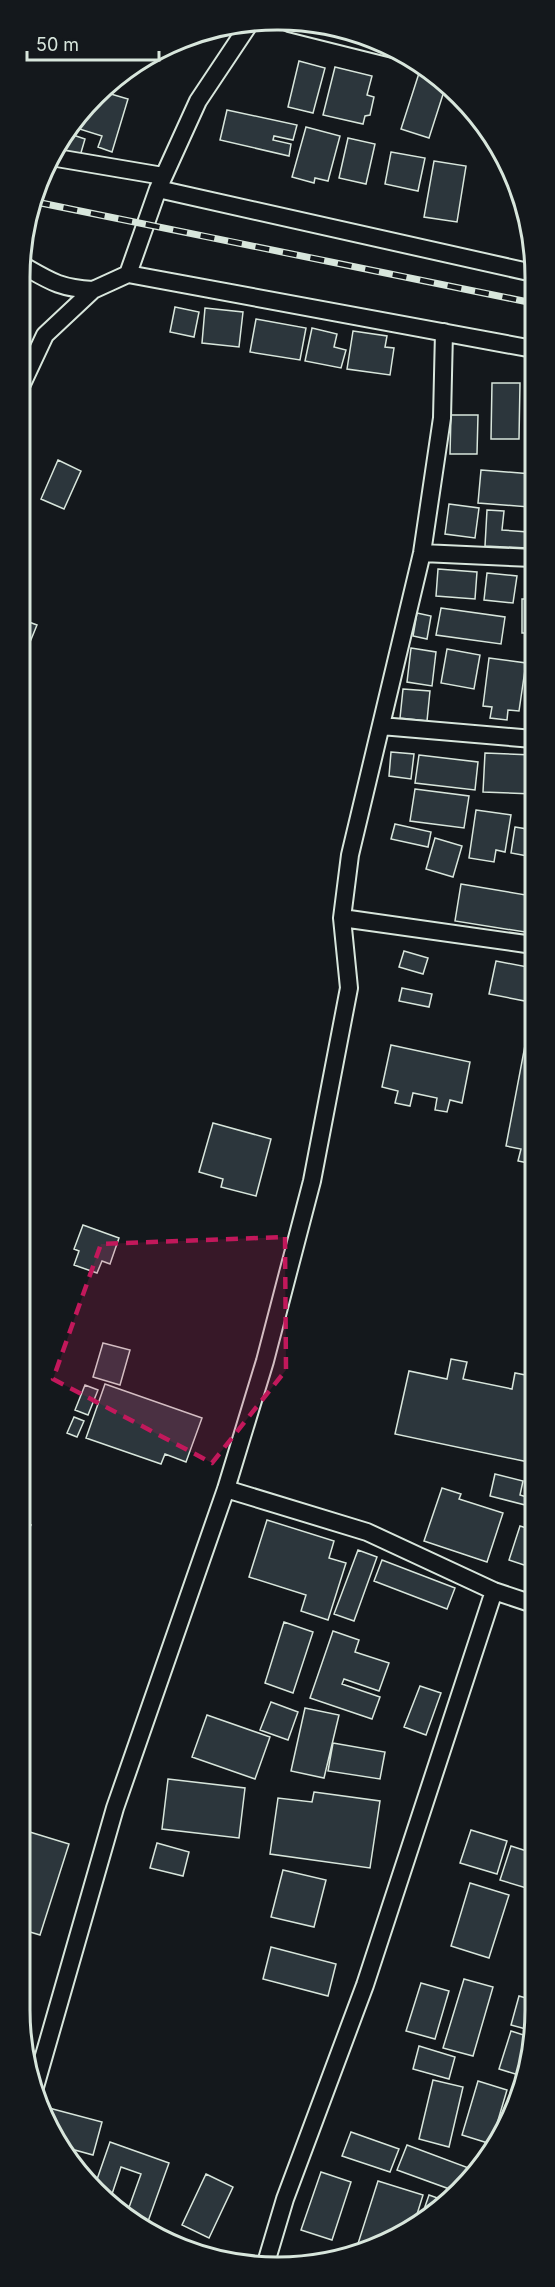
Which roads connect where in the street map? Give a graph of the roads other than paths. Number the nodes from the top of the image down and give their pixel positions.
1 (244, 32) edge
2 (60, 159) edge
3 (160, 182) junction
4 (30, 270) edge
5 (525, 271) edge
6 (128, 274) junction
7 (93, 290) junction
8 (444, 332) junction
9 (525, 347) edge
10 (30, 367) edge
11 (422, 553) junction
12 (525, 558) edge
13 (381, 726) junction
14 (525, 738) edge
15 (342, 918) junction
16 (525, 944) edge
17 (226, 1489) junction
18 (494, 1591) junction
19 (525, 1601) edge
20 (38, 2075) edge
21 (268, 2256) edge

1 - 3 street
2 - 3 street
3 - 5 street
3 - 6 street
4 - 7 street
6 - 7 street
6 - 8 street
7 - 10 street
8 - 9 street
8 - 11 street
11 - 12 street
11 - 13 street
13 - 14 street
13 - 15 street
15 - 16 street
15 - 17 street
17 - 18 street
17 - 20 street
18 - 19 street
18 - 21 street

